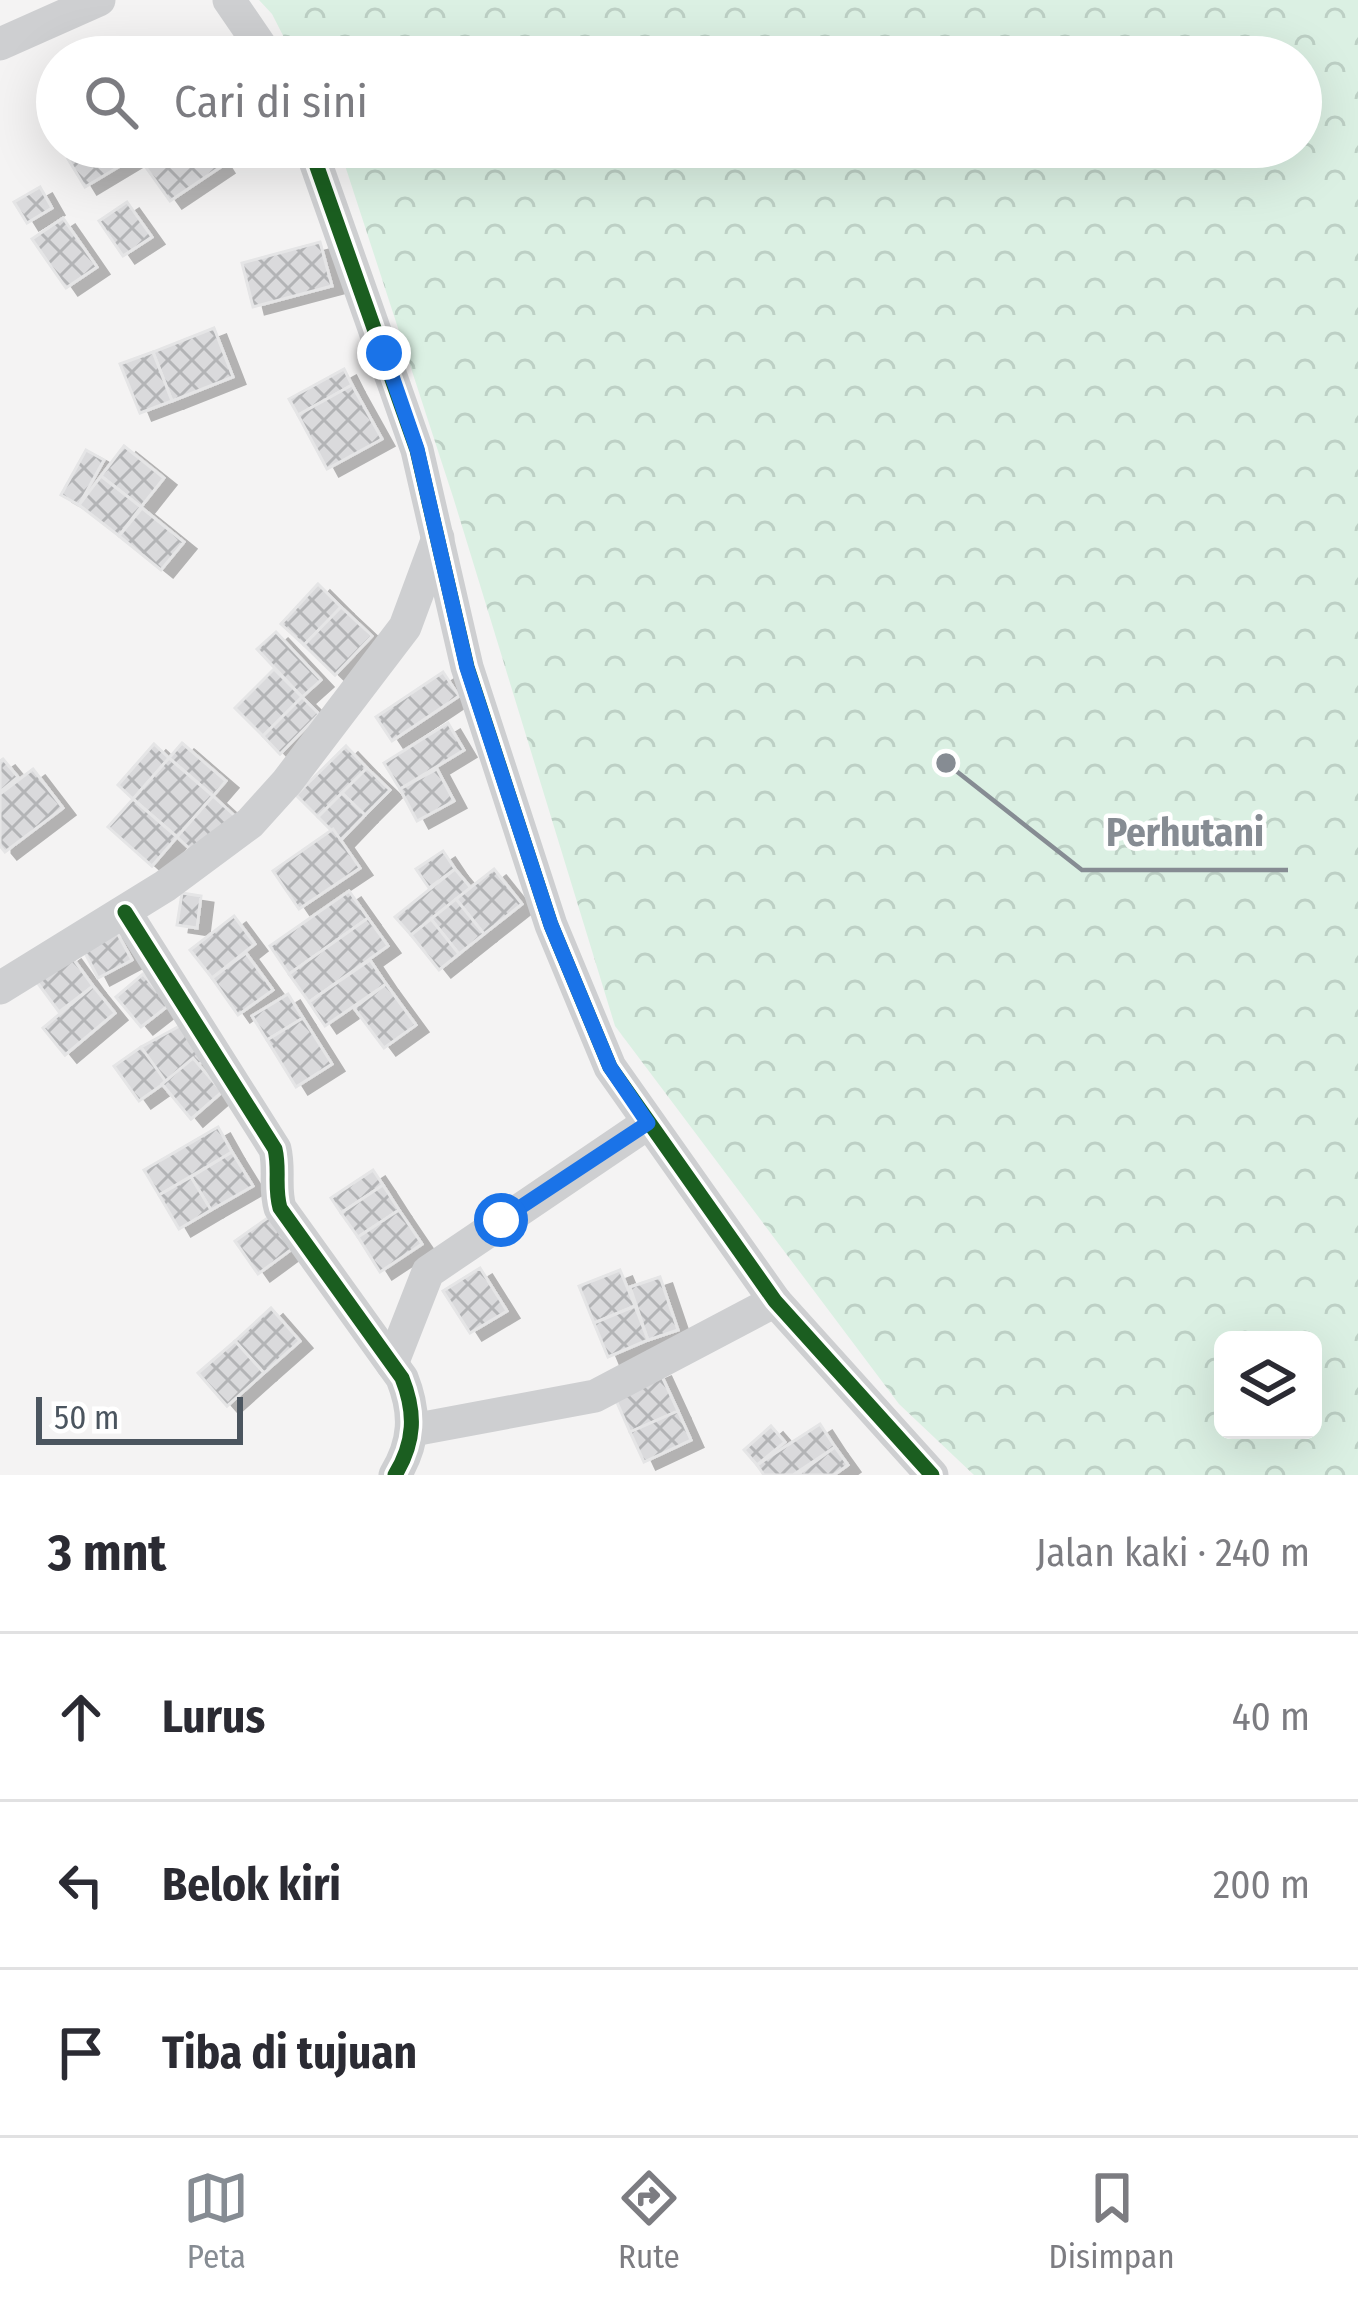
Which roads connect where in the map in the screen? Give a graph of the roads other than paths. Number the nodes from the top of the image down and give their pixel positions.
1 (99, 0) edge
2 (229, 0) edge
3 (254, 36) edge
4 (0, 44) edge
5 (317, 168) edge
6 (438, 538) junction
7 (124, 912) junction
8 (0, 988) edge
9 (648, 1123) junction
10 (775, 1301) junction
11 (392, 1364) junction
12 (413, 1430) junction
13 (394, 1475) edge
14 (932, 1475) edge

1 - 4 street
2 - 3 street
5 - 6 street
6 - 7 street
6 - 9 street
7 - 8 street
7 - 11 street
9 - 10 street
9 - 11 street
10 - 12 street
10 - 14 street
11 - 12 street
12 - 13 street

